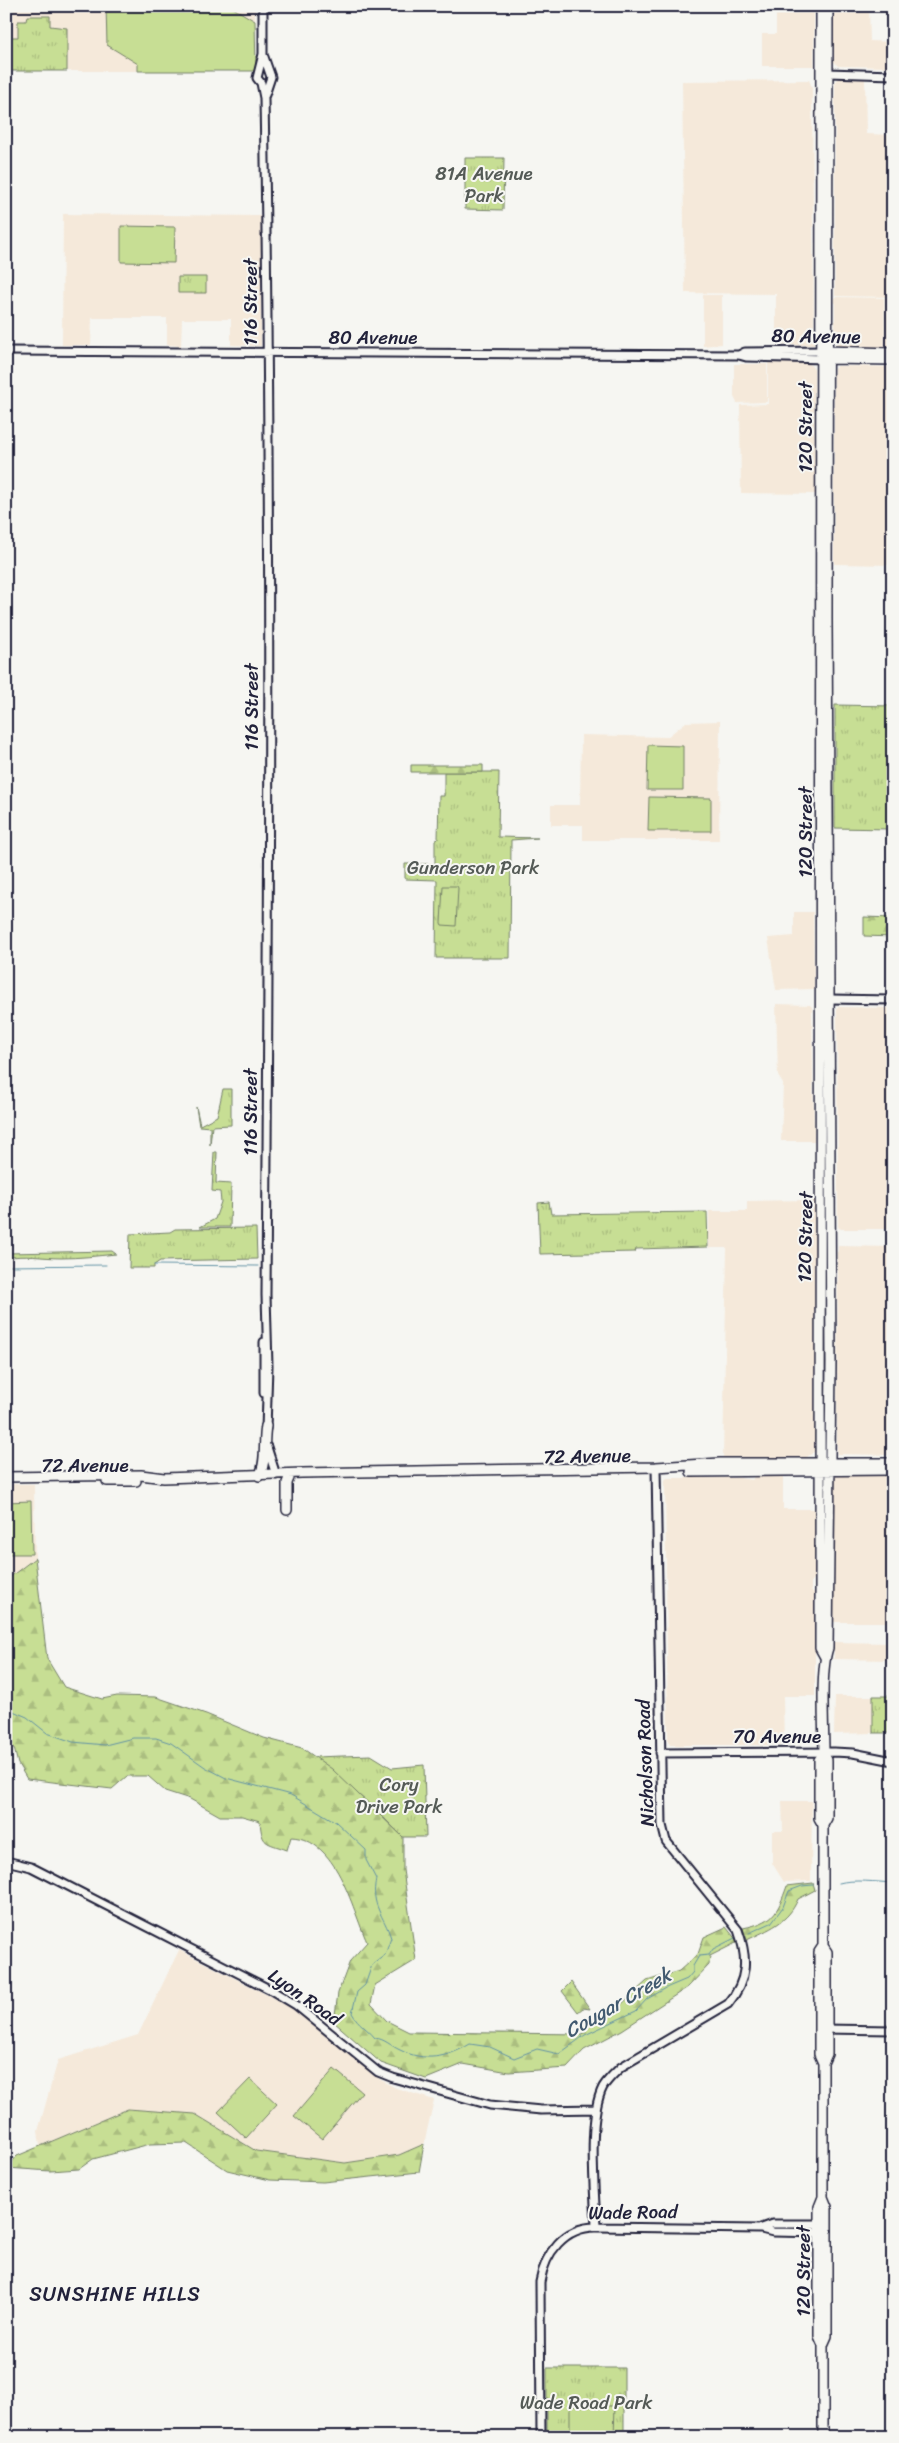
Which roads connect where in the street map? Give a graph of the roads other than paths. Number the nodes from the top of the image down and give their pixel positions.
1 (263, 6) edge
2 (821, 6) edge
3 (828, 6) edge
4 (264, 70) junction
5 (828, 73) junction
6 (893, 75) edge
7 (264, 83) junction
8 (821, 188) junction
9 (828, 202) junction
10 (821, 210) junction
11 (828, 224) junction
12 (6, 351) edge
13 (266, 353) junction
14 (893, 353) edge
15 (825, 355) junction
16 (893, 360) edge
17 (824, 587) junction
18 (821, 677) junction
19 (828, 700) junction
20 (830, 999) junction
21 (893, 1000) edge
22 (826, 1118) junction
23 (266, 1426) junction
24 (758, 1462) junction
25 (893, 1463) edge
26 (824, 1465) junction
27 (657, 1469) junction
28 (893, 1470) edge
29 (723, 1471) junction
30 (6, 1476) edge
31 (259, 1476) junction
32 (282, 1476) junction
33 (164, 1478) junction
34 (6, 1482) edge
35 (287, 1510) dead end
36 (660, 1753) junction
37 (824, 1753) junction
38 (893, 1761) edge
39 (6, 1861) edge
40 (823, 2029) junction
41 (893, 2030) edge
42 (596, 2110) junction
43 (596, 2227) junction
44 (823, 2229) junction
45 (541, 2437) edge
46 (823, 2437) edge

1 - 4 street
2 - 8 main road, 120 Street
3 - 5 main road, 120 Street
4 - 7 street
4 - 7 street
5 - 6 street
5 - 9 main road, 120 Street
7 - 13 street, 116 Street
8 - 9 main road
8 - 10 main road, 120 Street
9 - 11 main road, 120 Street
10 - 11 main road
10 - 15 main road, 120 Street
11 - 15 main road, 120 Street
12 - 13 street, 80 Avenue
13 - 15 street, 80 Avenue
13 - 23 street, 116 Street
14 - 15 main road, 80 Avenue
15 - 16 main road, 80 Avenue
15 - 17 main road, 120 Street
15 - 17 main road, 120 Street
17 - 18 main road, 120 Street
17 - 19 main road, 120 Street
18 - 19 main road
18 - 22 main road, 120 Street
19 - 20 main road, 120 Street
20 - 21 street
20 - 22 main road, 120 Street
22 - 26 main road, 120 Street
22 - 26 main road, 120 Street
23 - 31 main road
23 - 32 street, 116 Street
24 - 26 main road, 72 Avenue
24 - 27 main road, 72 Avenue
24 - 29 main road
25 - 26 main road, 72 Avenue
26 - 28 main road, 72 Avenue
26 - 29 main road, 72 Avenue
26 - 37 main road, 120 Street
27 - 29 main road, 72 Avenue
27 - 32 main road, 72 Avenue
27 - 36 street, Nicholson Road
30 - 33 main road, 72 Avenue
31 - 32 main road, 72 Avenue
31 - 33 main road, 72 Avenue
32 - 35 main road
33 - 34 main road, 72 Avenue
36 - 37 street, 70 Avenue
36 - 42 street, Nicholson Road
37 - 38 street, 70 Avenue
37 - 40 main road, 120 Street
39 - 42 street, Lyon Road
40 - 41 street
40 - 44 main road, 120 Street
42 - 43 street, Nicholson Road
43 - 44 street, Wade Road
43 - 45 street, Wade Road
44 - 46 main road, 120 Street

